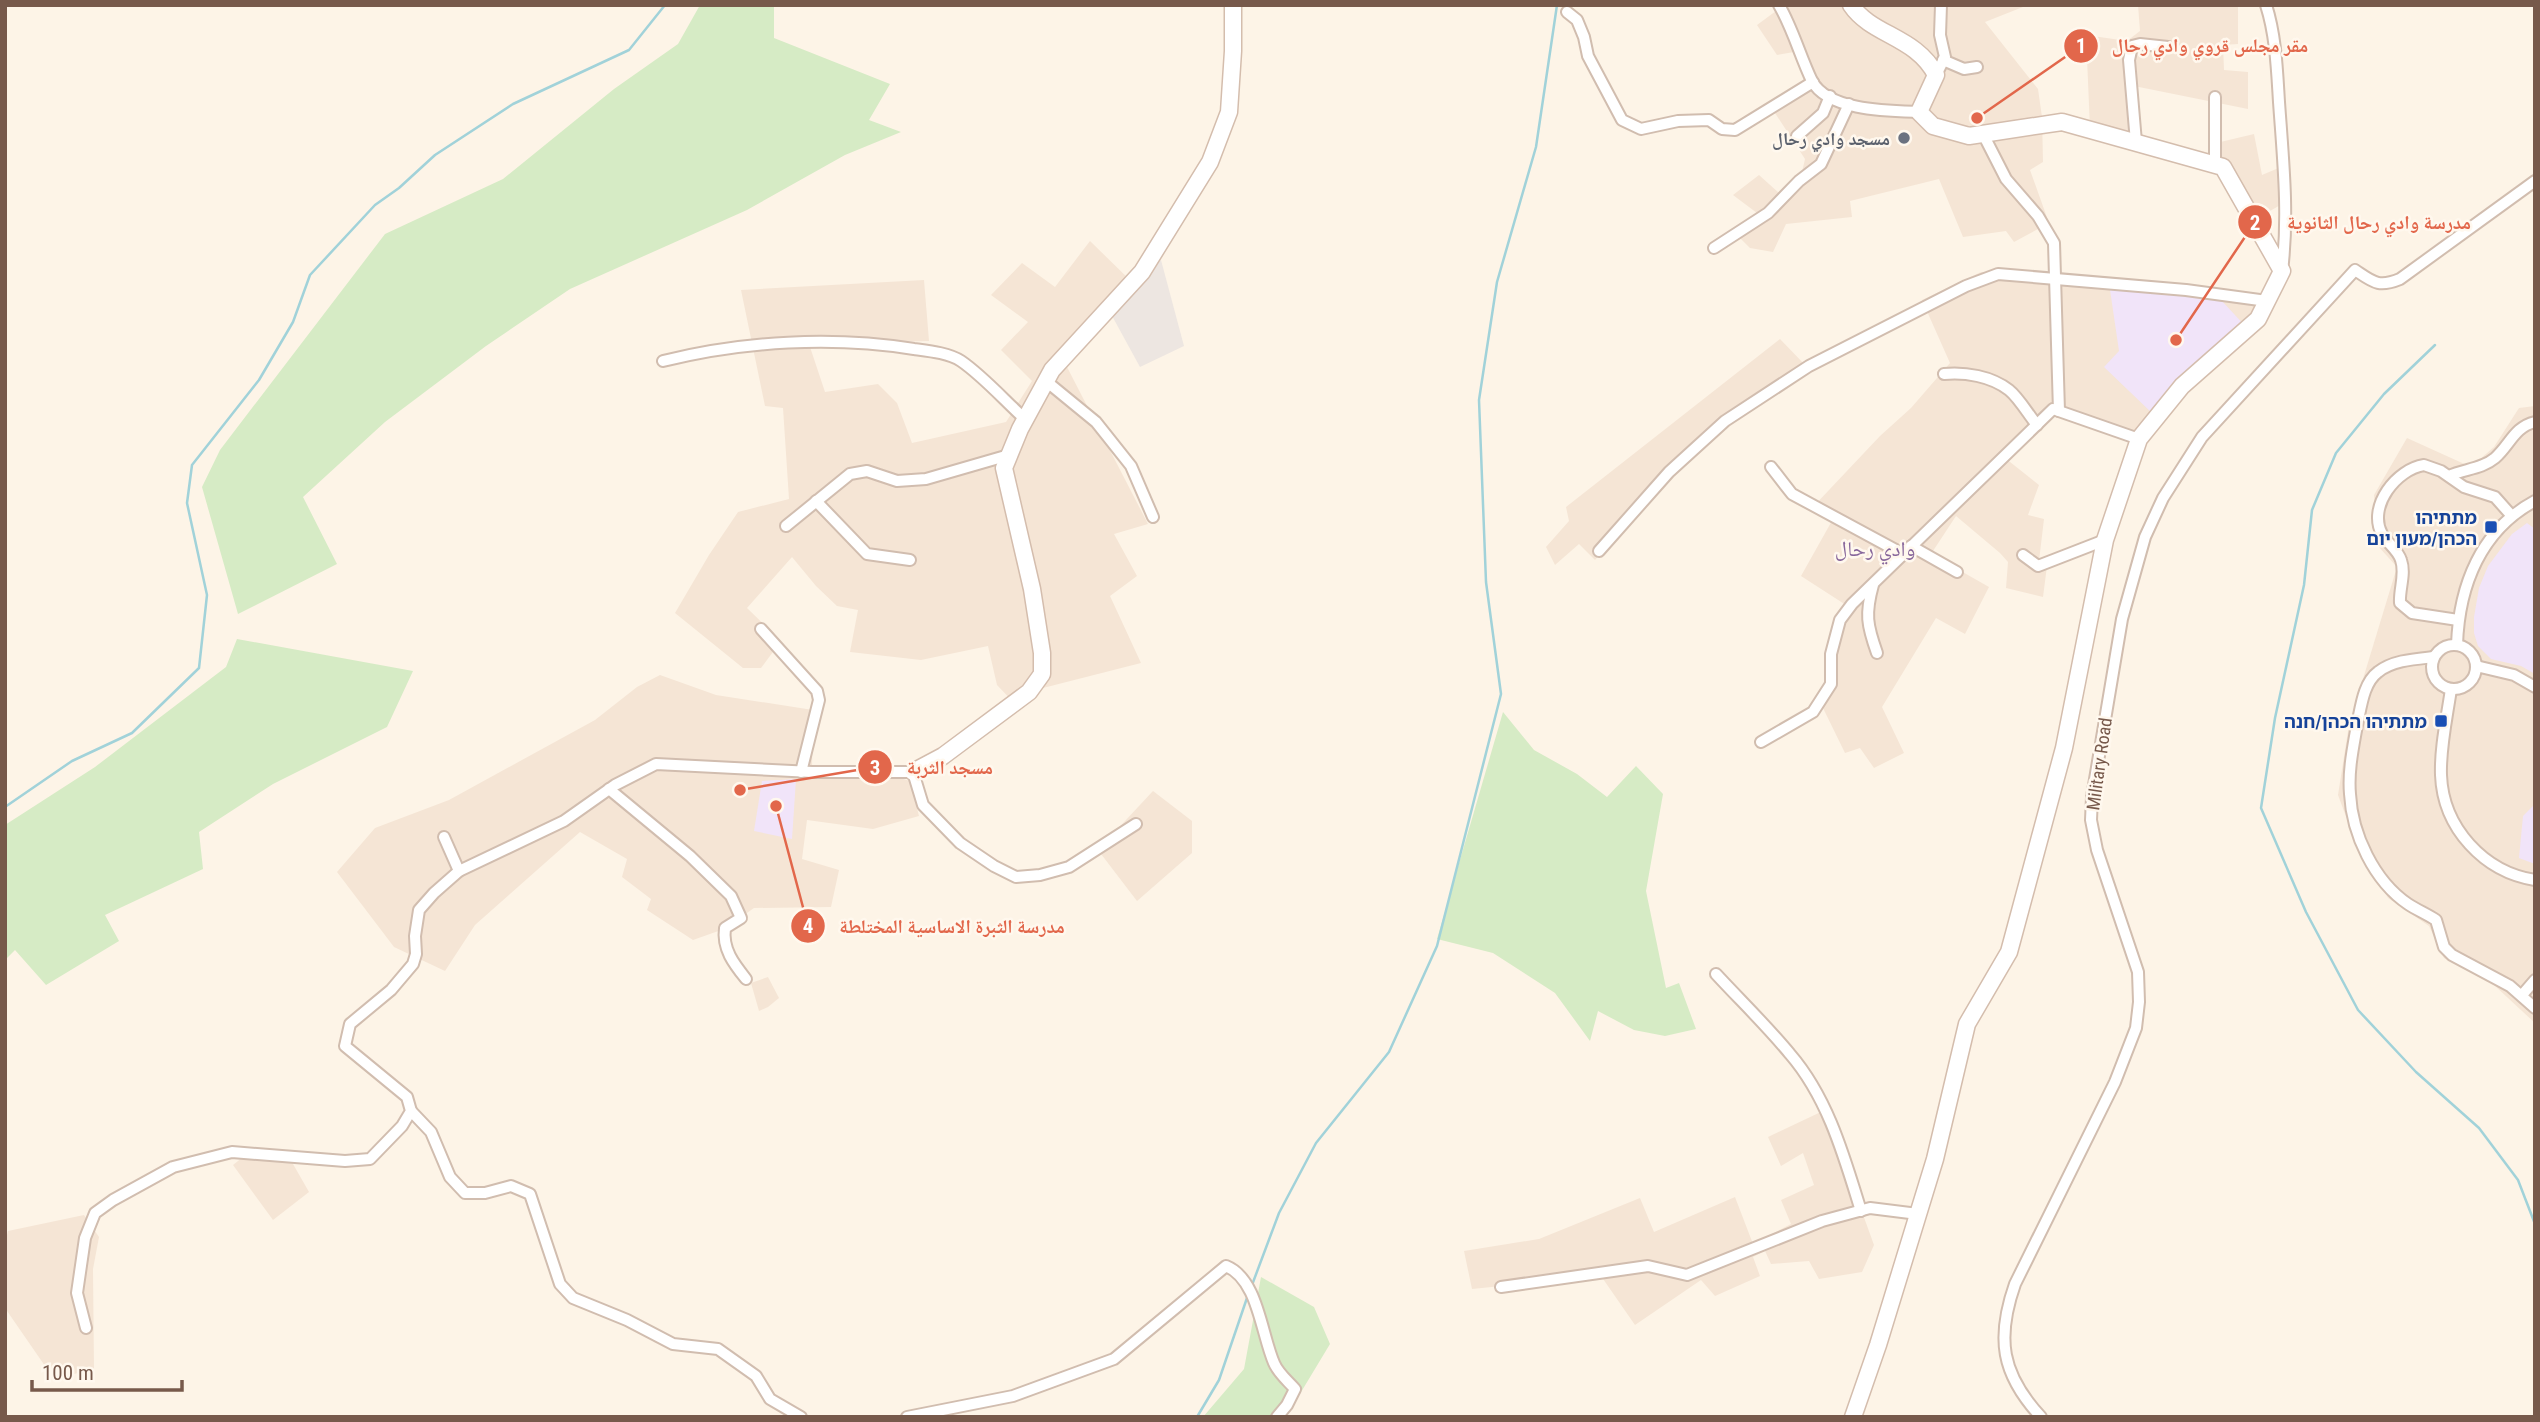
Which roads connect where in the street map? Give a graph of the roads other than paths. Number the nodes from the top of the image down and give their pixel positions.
1 (1233, 5) edge
2 (1779, 5) edge
3 (1850, 5) edge
4 (1941, 5) edge
5 (2266, 5) edge
6 (1567, 12) dead end
7 (2168, 47) dead end
8 (1940, 67) junction
9 (1977, 67) dead end
10 (1813, 82) junction
11 (1830, 96) junction
12 (2214, 97) dead end
13 (1849, 104) junction
14 (1919, 112) junction
15 (1983, 134) junction
16 (1797, 135) dead end
17 (2136, 142) junction
18 (2215, 164) junction
19 (2535, 181) edge
20 (1714, 248) dead end
21 (2282, 271) junction
22 (2054, 279) junction
23 (2267, 301) junction
24 (663, 361) dead end
25 (1944, 374) dead end
26 (1046, 382) junction
27 (2059, 411) junction
28 (1025, 419) junction
29 (2535, 422) edge
30 (2037, 425) junction
31 (2139, 439) junction
32 (1009, 455) junction
33 (1771, 467) dead end
34 (2449, 476) junction
35 (816, 501) junction
36 (2535, 501) edge
37 (2511, 515) junction
38 (1153, 517) dead end
39 (786, 526) dead end
40 (2105, 540) junction
41 (1907, 550) junction
42 (1599, 551) dead end
43 (2022, 555) dead end
44 (910, 560) dead end
45 (1957, 572) dead end
46 (1873, 583) junction
47 (2458, 620) junction
48 (761, 629) dead end
49 (2457, 645) junction
50 (1877, 653) dead end
51 (2434, 657) junction
52 (2476, 666) junction
53 (2535, 687) edge
54 (2451, 689) junction
55 (1761, 742) dead end
56 (801, 772) junction
57 (913, 772) junction
58 (609, 789) junction
59 (1136, 824) dead end
60 (444, 837) dead end
61 (459, 871) junction
62 (2535, 880) edge
63 (1716, 974) dead end
64 (746, 979) dead end
65 (2535, 980) edge
66 (2522, 995) junction
67 (2535, 1008) edge
68 (411, 1111) junction
69 (1861, 1211) junction
70 (1918, 1214) junction
71 (1501, 1287) dead end
72 (86, 1328) dead end
73 (801, 1417) edge
74 (907, 1417) edge
75 (1277, 1417) edge
76 (1853, 1417) edge
77 (2041, 1417) edge

1 - 26 street
2 - 10 street
3 - 8 street
4 - 8 street
5 - 21 street
6 - 10 street
7 - 17 street
8 - 9 street
8 - 14 street
10 - 11 street
11 - 13 street
11 - 16 street
12 - 18 street
13 - 14 street
13 - 20 street
14 - 15 street
15 - 17 street
15 - 22 street
17 - 18 street
18 - 21 street
19 - 77 street, Military Road
21 - 23 street
22 - 23 street
22 - 27 street
22 - 42 street
23 - 31 street
24 - 28 street
25 - 30 street
26 - 28 street
26 - 38 street
27 - 30 street
27 - 31 street
28 - 32 street
29 - 34 street
30 - 41 street
31 - 40 street
32 - 35 street
32 - 57 street
33 - 41 street
34 - 37 street
34 - 47 street
35 - 39 street
35 - 44 street
36 - 37 street
37 - 47 street
40 - 43 street
40 - 70 street
41 - 45 street
41 - 46 street
46 - 50 street
46 - 55 street
47 - 49 street
48 - 56 street
49 - 51 street
49 - 52 street
51 - 54 street
51 - 66 street
52 - 53 street
52 - 54 street
54 - 62 street
56 - 57 street
56 - 58 street
57 - 59 street
58 - 61 street
58 - 64 street
60 - 61 street
61 - 68 street
63 - 69 street
65 - 66 street
66 - 67 street
68 - 72 street
68 - 73 street
69 - 70 street
69 - 71 street
70 - 76 street
74 - 75 street

